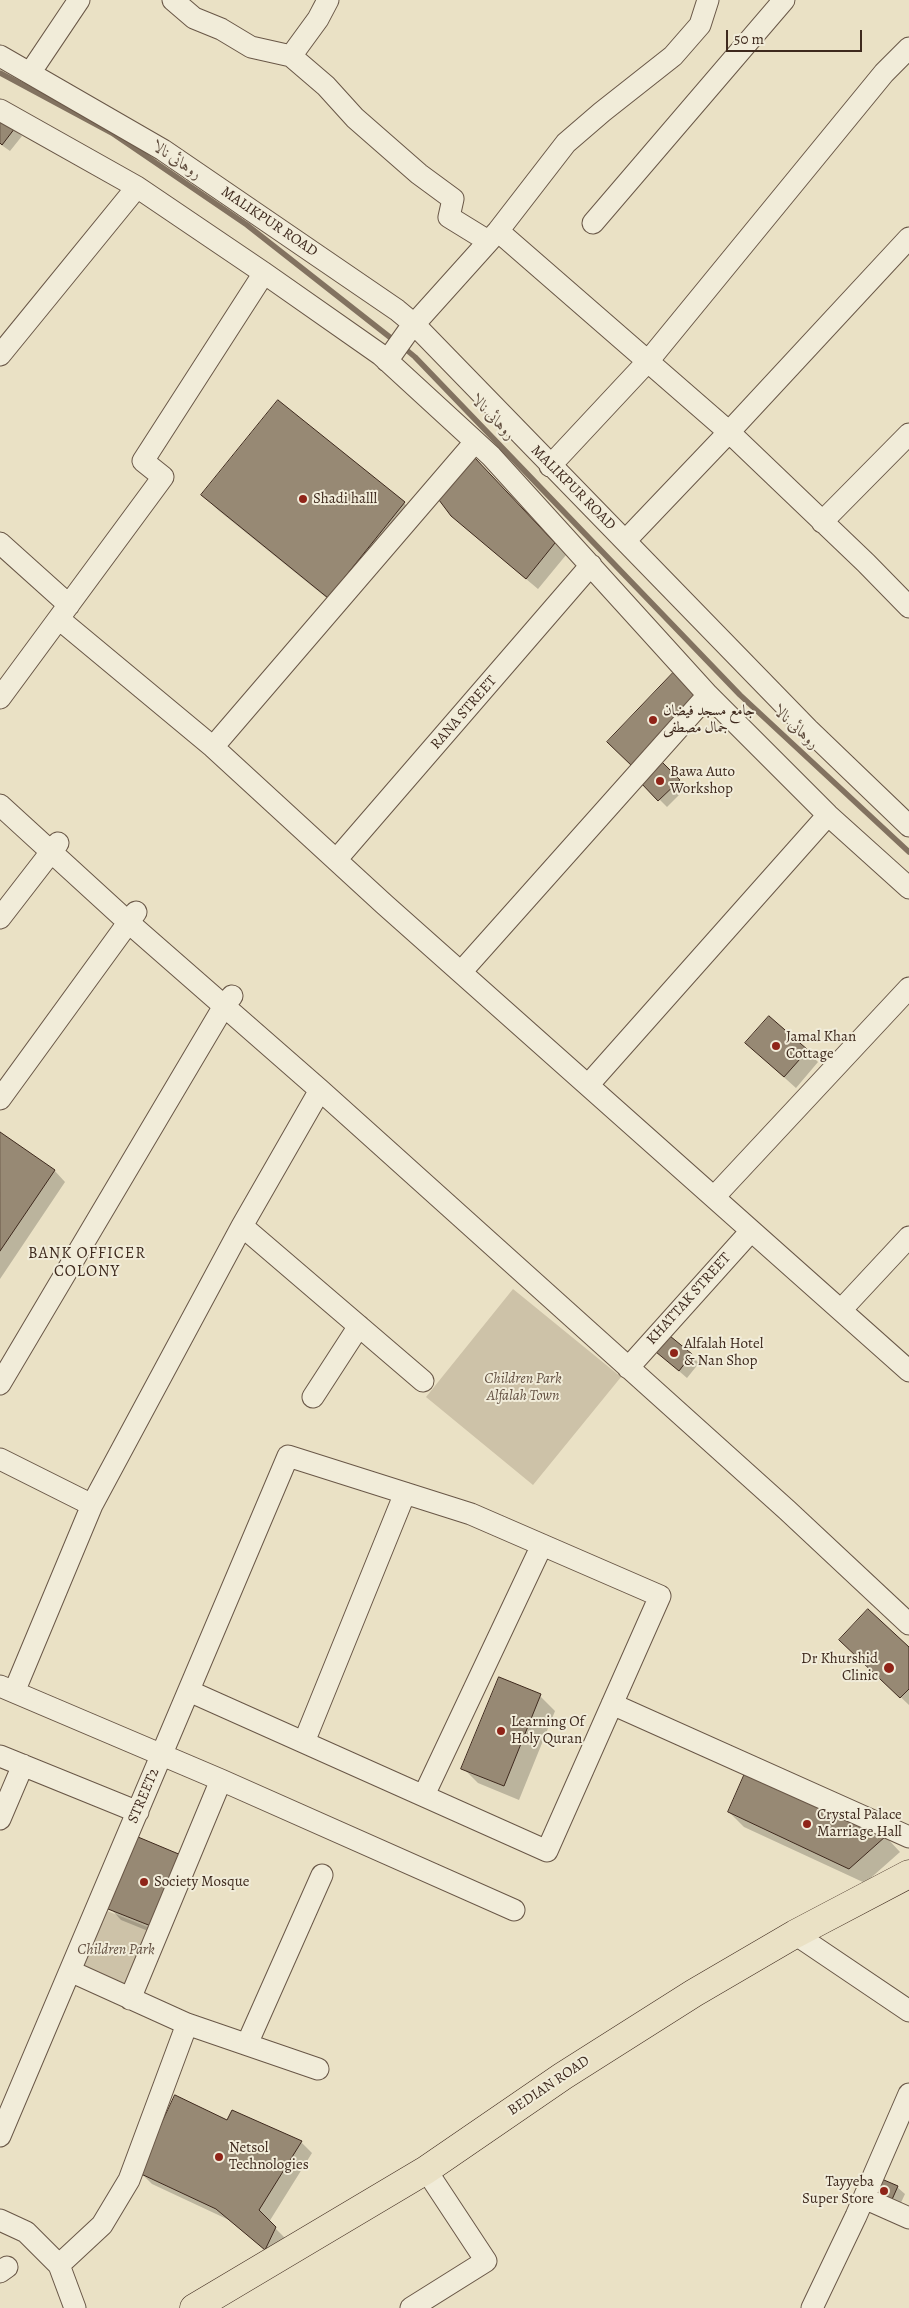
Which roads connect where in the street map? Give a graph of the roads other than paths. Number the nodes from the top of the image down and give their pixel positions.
1 (79, 0) edge
2 (172, 0) edge
3 (328, 0) edge
4 (708, 0) edge
5 (778, 3) edge
6 (909, 48) edge
7 (0, 56) edge
8 (290, 56) junction
9 (30, 73) junction
10 (0, 110) edge
11 (137, 187) junction
12 (593, 223) dead end
13 (493, 236) junction
14 (909, 238) edge
15 (264, 272) junction
16 (412, 328) junction
17 (0, 355) edge
18 (390, 358) junction
19 (649, 360) junction
20 (729, 432) junction
21 (909, 434) edge
22 (475, 442) junction
23 (550, 466) junction
24 (822, 522) junction
25 (626, 540) junction
26 (0, 543) edge
27 (591, 565) junction
28 (909, 608) edge
29 (64, 612) junction
30 (708, 695) junction
31 (0, 698) edge
32 (213, 748) junction
33 (0, 790) edge
34 (0, 805) edge
35 (828, 815) junction
36 (909, 826) edge
37 (55, 847) junction
38 (336, 860) junction
39 (909, 888) edge
40 (132, 917) junction
41 (0, 918) edge
42 (461, 972) junction
43 (909, 988) edge
44 (228, 1001) junction
45 (589, 1084) junction
46 (320, 1090) junction
47 (0, 1099) edge
48 (714, 1197) junction
49 (242, 1226) junction
50 (751, 1231) junction
51 (909, 1237) edge
52 (841, 1310) junction
53 (359, 1326) junction
54 (631, 1364) junction
55 (909, 1371) edge
56 (423, 1381) dead end
57 (0, 1384) edge
58 (313, 1397) dead end
59 (0, 1459) edge
60 (405, 1493) junction
61 (92, 1504) junction
62 (542, 1544) junction
63 (909, 1605) edge
64 (909, 1624) edge
65 (7, 1689) edge
66 (189, 1691) junction
67 (612, 1704) junction
68 (304, 1742) junction
69 (162, 1755) junction
70 (0, 1756) edge
71 (23, 1765) junction
72 (221, 1780) junction
73 (424, 1796) junction
74 (138, 1812) junction
75 (0, 1819) edge
76 (909, 1837) edge
77 (909, 1874) edge
78 (322, 1875) dead end
79 (514, 1910) dead end
80 (795, 1934) junction
81 (70, 1971) junction
82 (130, 1999) junction
83 (909, 2011) edge
84 (187, 2024) junction
85 (247, 2044) junction
86 (318, 2069) dead end
87 (909, 2094) edge
88 (0, 2136) edge
89 (426, 2170) junction
90 (864, 2198) junction
91 (909, 2218) edge
92 (0, 2220) edge
93 (58, 2265) junction
94 (75, 2308) edge
95 (194, 2308) edge
96 (411, 2308) edge
97 (812, 2308) edge

1 - 9 street
2 - 8 street
3 - 8 street
4 - 13 street
5 - 12 street
6 - 19 street
7 - 9 street, MALIKPUR ROAD
8 - 13 street
9 - 16 street, MALIKPUR ROAD
10 - 11 street
11 - 15 street
11 - 17 street
13 - 16 street
13 - 19 street
14 - 20 street
15 - 18 street
15 - 29 street
16 - 18 street
16 - 23 street, MALIKPUR ROAD
18 - 22 street
19 - 20 street
19 - 23 street
20 - 24 street
20 - 25 street
21 - 24 street
22 - 27 street
22 - 32 street
23 - 25 street, MALIKPUR ROAD
24 - 28 street
25 - 36 street, MALIKPUR ROAD
26 - 29 street
27 - 30 street
27 - 38 street, RANA STREET
29 - 31 street
29 - 32 street
30 - 35 street
30 - 42 street
32 - 38 street
33 - 37 street
34 - 37 street
35 - 39 street
35 - 45 street
37 - 40 street
37 - 41 street
38 - 42 street
40 - 44 street
40 - 47 street
42 - 45 street
43 - 48 street
44 - 46 street
44 - 54 street
44 - 57 street
45 - 48 street
46 - 49 street
46 - 54 street
48 - 50 street
49 - 53 street
49 - 61 street
50 - 52 street
50 - 54 street, KHATTAK STREET
51 - 52 street
52 - 55 street
53 - 56 street
53 - 58 street
54 - 63 street
54 - 64 street
59 - 61 street
60 - 62 street
60 - 66 street, STREET2
60 - 68 street
61 - 65 street
62 - 67 street
62 - 73 street
65 - 69 street
66 - 68 street
66 - 69 street, STREET2
67 - 73 street
67 - 76 street
68 - 73 street
69 - 72 street
69 - 74 street, STREET2
70 - 71 street
71 - 74 street
71 - 75 street
72 - 79 street
72 - 82 street
74 - 81 street, STREET2
77 - 80 main road, BEDIAN ROAD
78 - 85 street
80 - 83 street
80 - 89 main road, BEDIAN ROAD
81 - 82 street
81 - 88 street, STREET2
82 - 84 street
84 - 85 street
84 - 93 street
85 - 86 street
87 - 90 street
89 - 95 main road, BEDIAN ROAD
89 - 96 street
90 - 91 street
90 - 97 street
92 - 93 street
93 - 94 street

